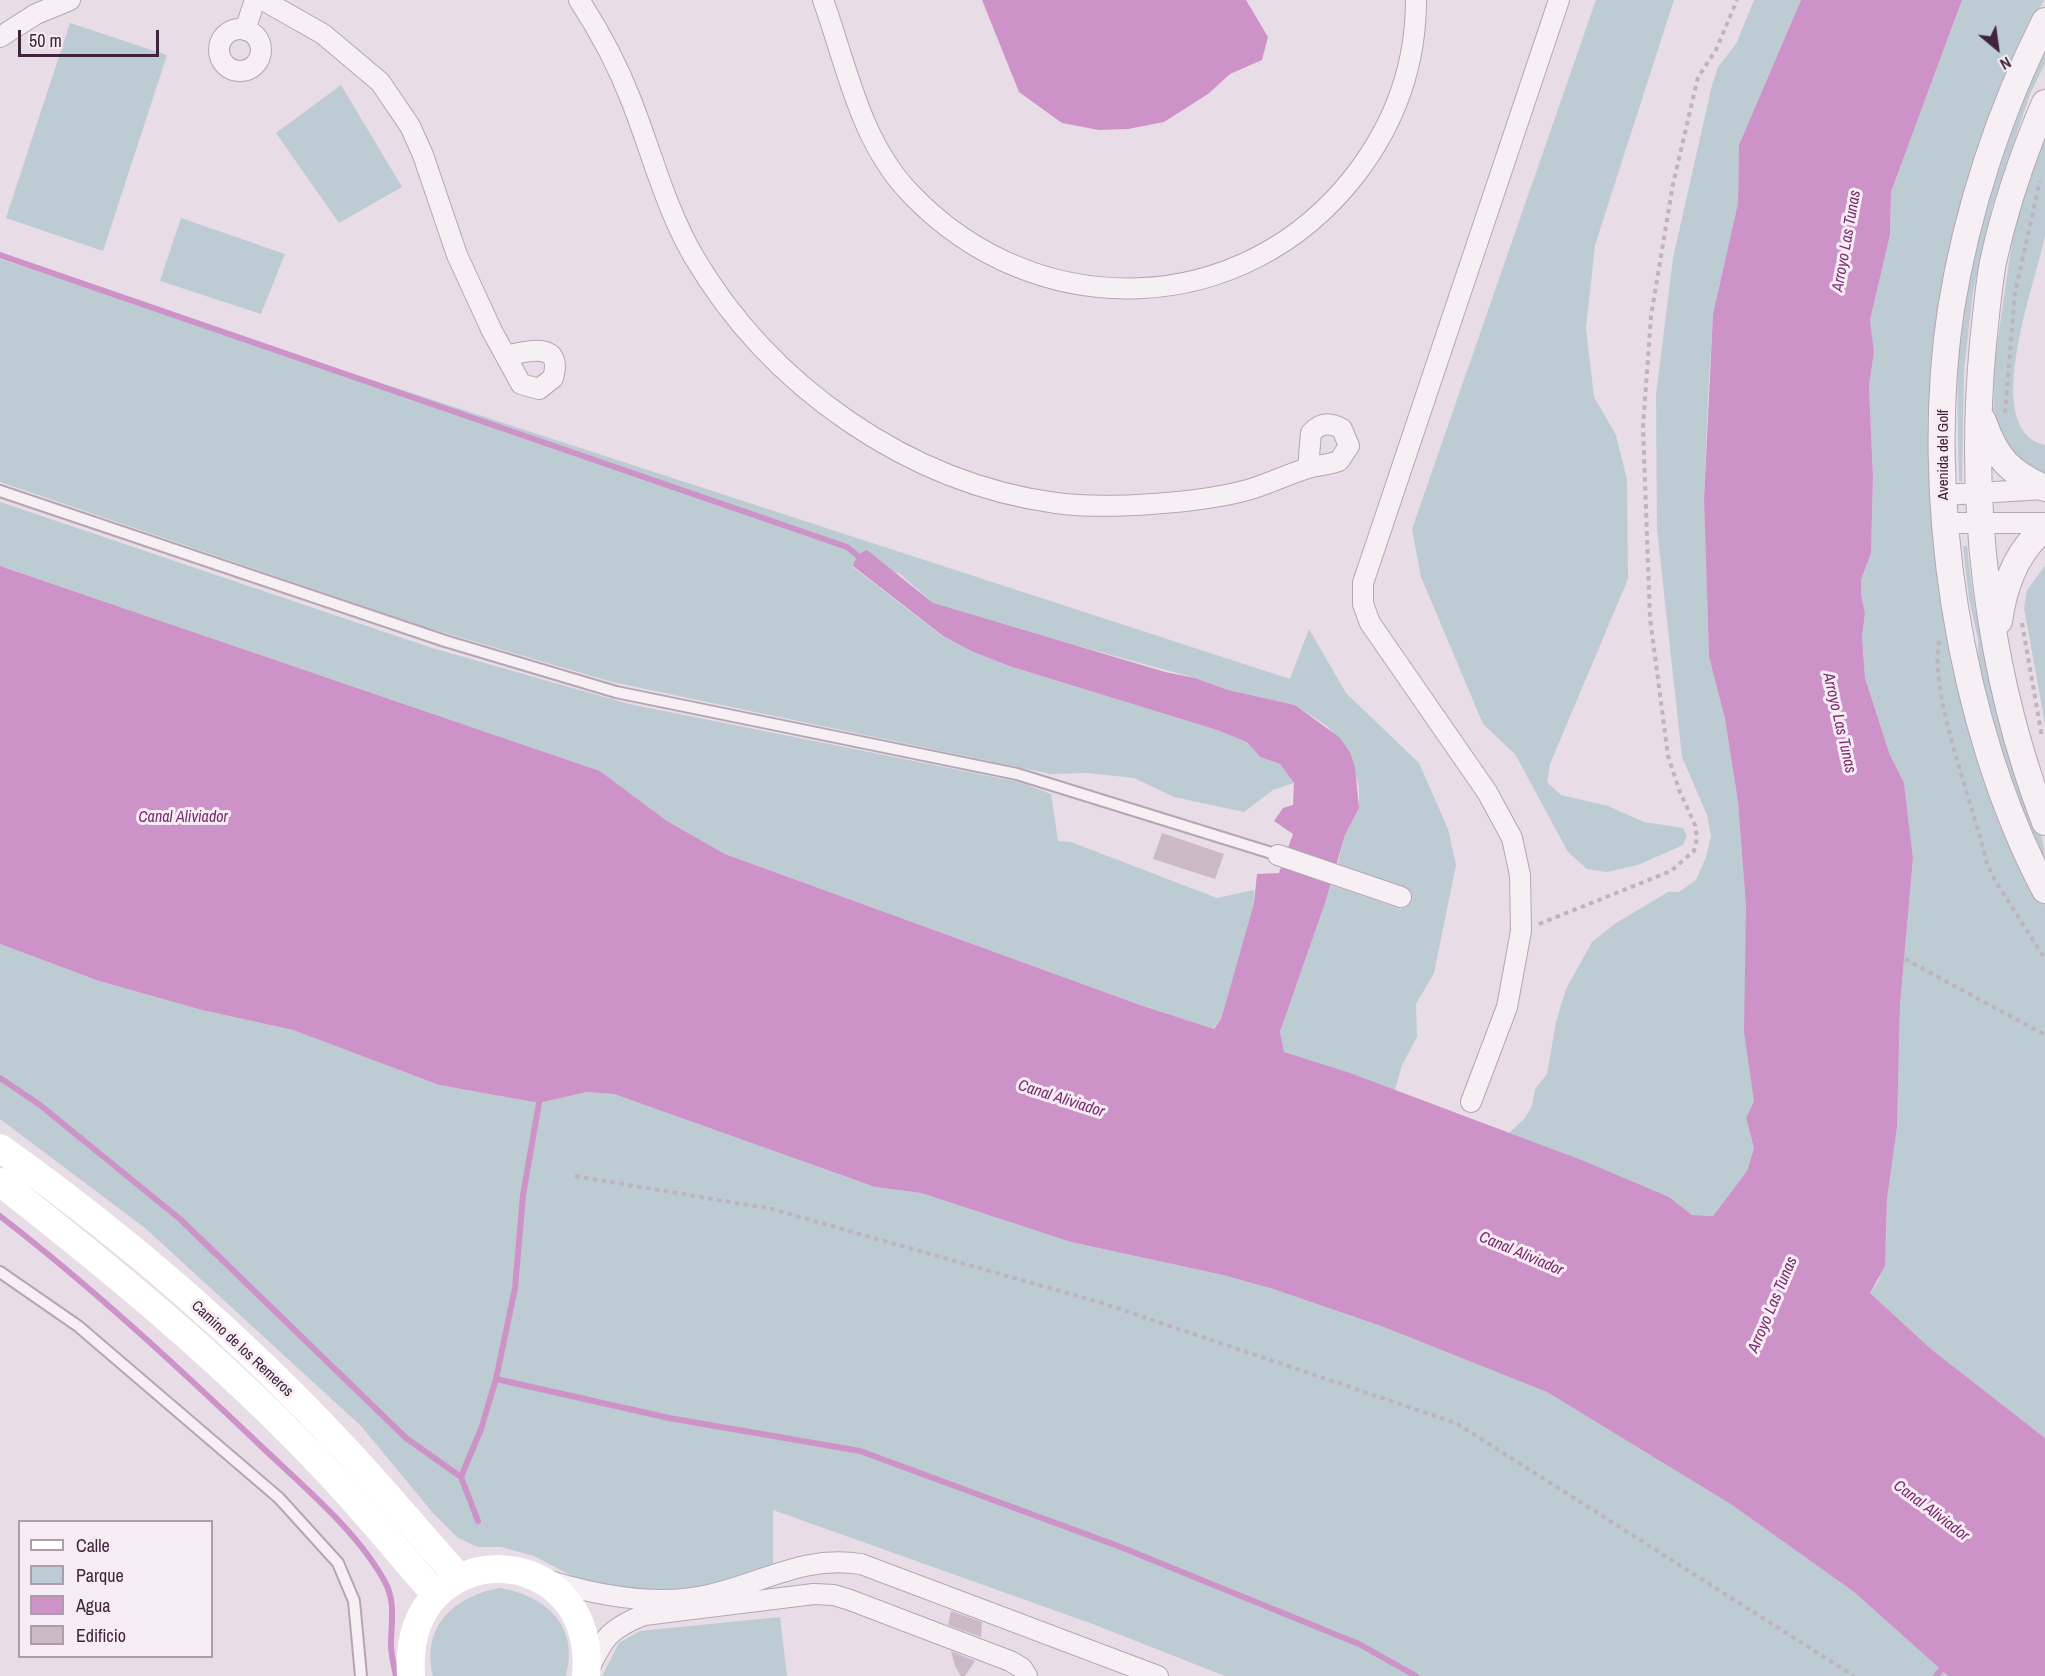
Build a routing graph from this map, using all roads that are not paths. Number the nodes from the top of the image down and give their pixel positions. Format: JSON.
{"nodes":[{"id":1,"x":70,"y":0,"type":"edge"},
{"id":2,"x":255,"y":0,"type":"edge"},
{"id":3,"x":263,"y":0,"type":"edge"},
{"id":4,"x":579,"y":0,"type":"edge"},
{"id":5,"x":823,"y":0,"type":"edge"},
{"id":6,"x":1416,"y":0,"type":"edge"},
{"id":7,"x":1559,"y":0,"type":"edge"},
{"id":8,"x":2045,"y":21,"type":"edge"},
{"id":9,"x":245,"y":30,"type":"dead end"},
{"id":10,"x":0,"y":37,"type":"edge"},
{"id":11,"x":2045,"y":102,"type":"edge"},
{"id":12,"x":506,"y":356,"type":"dead end"},
{"id":13,"x":1979,"y":411,"type":"junction"},
{"id":14,"x":1308,"y":468,"type":"dead end"},
{"id":15,"x":2045,"y":489,"type":"edge"},
{"id":16,"x":0,"y":491,"type":"edge"},
{"id":17,"x":1980,"y":494,"type":"junction"},
{"id":18,"x":1944,"y":495,"type":"junction"},
{"id":19,"x":1946,"y":523,"type":"junction"},
{"id":20,"x":1982,"y":523,"type":"junction"},
{"id":21,"x":2045,"y":523,"type":"edge"},
{"id":22,"x":2045,"y":528,"type":"edge"},
{"id":23,"x":1996,"y":642,"type":"junction"},
{"id":24,"x":2045,"y":822,"type":"edge"},
{"id":25,"x":1278,"y":855,"type":"joint"},
{"id":26,"x":2045,"y":890,"type":"edge"},
{"id":27,"x":1401,"y":897,"type":"dead end"},
{"id":28,"x":1472,"y":1102,"type":"dead end"},
{"id":29,"x":0,"y":1148,"type":"edge"},
{"id":30,"x":0,"y":1182,"type":"edge"},
{"id":31,"x":0,"y":1272,"type":"edge"},
{"id":32,"x":534,"y":1576,"type":"junction"},
{"id":33,"x":459,"y":1578,"type":"junction"},
{"id":34,"x":436,"y":1595,"type":"junction"},
{"id":35,"x":1129,"y":1670,"type":"edge"},
{"id":36,"x":361,"y":1676,"type":"edge"},
{"id":37,"x":411,"y":1676,"type":"edge"},
{"id":38,"x":586,"y":1676,"type":"edge"},
{"id":39,"x":1027,"y":1676,"type":"edge"},
{"id":40,"x":1158,"y":1676,"type":"edge"}],
"edges":[{"from":1,"to":10,"type":"street"},
{"from":2,"to":9,"type":"street"},
{"from":3,"to":12,"type":"street"},
{"from":4,"to":14,"type":"street"},
{"from":5,"to":6,"type":"street"},
{"from":7,"to":28,"type":"street"},
{"from":8,"to":18,"type":"street","name":"Avenida del Golf"},
{"from":11,"to":13,"type":"street"},
{"from":13,"to":15,"type":"street"},
{"from":13,"to":17,"type":"street"},
{"from":15,"to":17,"type":"street"},
{"from":16,"to":25,"type":"lane"},
{"from":17,"to":18,"type":"street"},
{"from":17,"to":20,"type":"street"},
{"from":18,"to":19,"type":"street","name":"Avenida del Golf"},
{"from":19,"to":20,"type":"street"},
{"from":19,"to":26,"type":"street","name":"Avenida del Golf"},
{"from":20,"to":21,"type":"street"},
{"from":20,"to":23,"type":"street"},
{"from":22,"to":23,"type":"street"},
{"from":23,"to":24,"type":"street"},
{"from":25,"to":27,"type":"street"},
{"from":29,"to":33,"type":"main road","name":"Camino de los Remeros"},
{"from":30,"to":34,"type":"main road","name":"Camino de los Remeros"},
{"from":31,"to":36,"type":"lane"},
{"from":32,"to":33,"type":"main road"},
{"from":32,"to":35,"type":"street"},
{"from":32,"to":38,"type":"main road"},
{"from":33,"to":34,"type":"main road"},
{"from":34,"to":37,"type":"main road"},
{"from":35,"to":40,"type":"street"},
{"from":38,"to":39,"type":"street"}]}
